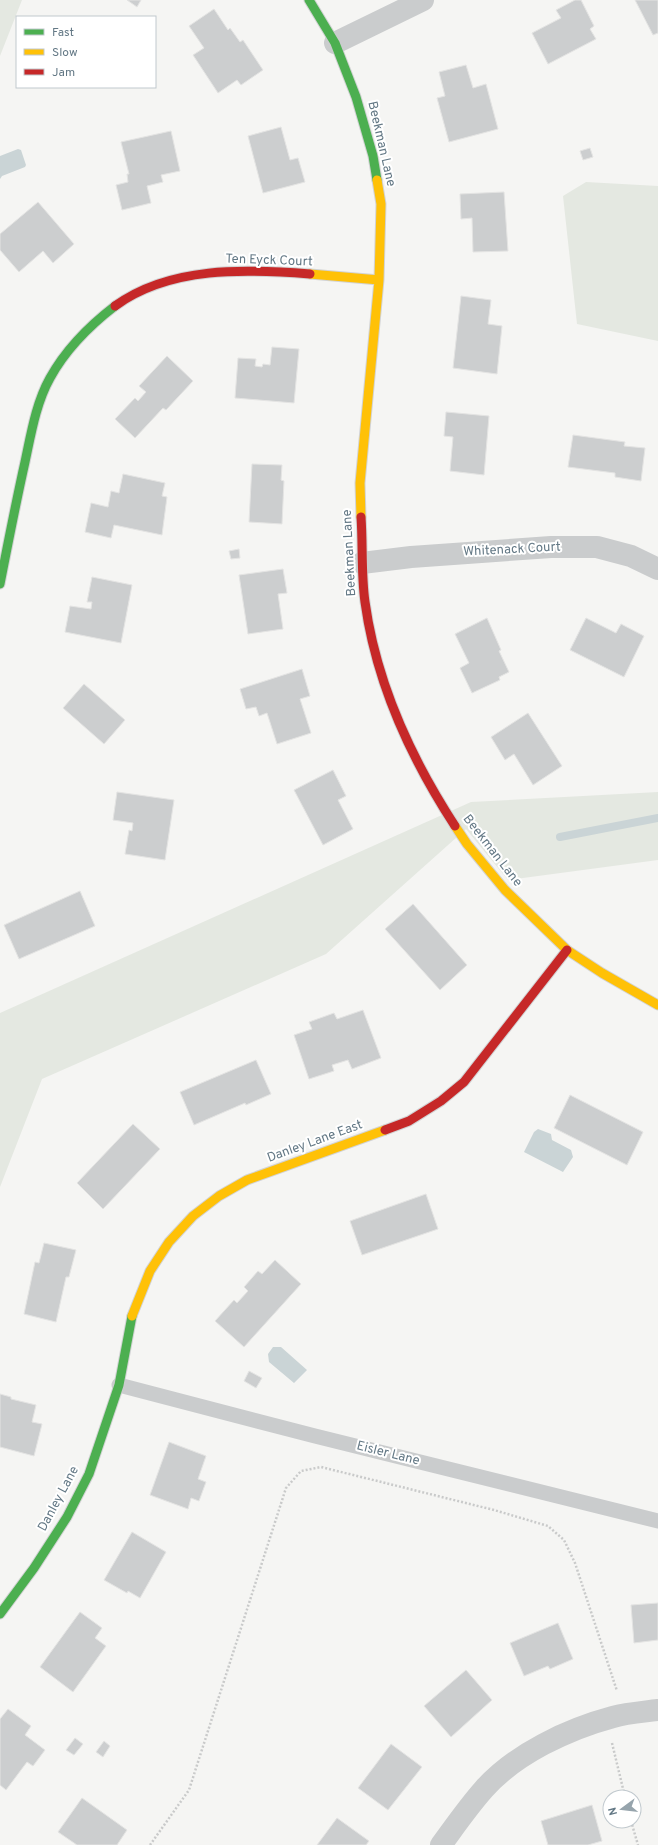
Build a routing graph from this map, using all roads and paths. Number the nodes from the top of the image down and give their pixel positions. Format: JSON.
{"nodes":[{"id":1,"x":309,"y":0,"type":"edge"},
{"id":2,"x":423,"y":0,"type":"edge"},
{"id":3,"x":335,"y":43,"type":"junction"},
{"id":4,"x":379,"y":280,"type":"junction"},
{"id":5,"x":362,"y":563,"type":"junction"},
{"id":6,"x":658,"y":569,"type":"edge"},
{"id":7,"x":0,"y":584,"type":"edge"},
{"id":8,"x":566,"y":950,"type":"junction"},
{"id":9,"x":658,"y":1004,"type":"edge"},
{"id":10,"x":119,"y":1385,"type":"junction"},
{"id":11,"x":658,"y":1521,"type":"edge"},
{"id":12,"x":0,"y":1614,"type":"edge"},
{"id":13,"x":619,"y":1696,"type":"dead end"},
{"id":14,"x":658,"y":1710,"type":"edge"},
{"id":15,"x":611,"y":1737,"type":"dead end"},
{"id":16,"x":623,"y":1789,"type":"edge"},
{"id":17,"x":634,"y":1829,"type":"edge"},
{"id":18,"x":150,"y":1845,"type":"edge"},
{"id":19,"x":441,"y":1845,"type":"edge"},
{"id":20,"x":638,"y":1845,"type":"edge"}],
"edges":[{"from":1,"to":3,"type":"street","name":"Beekman Lane"},
{"from":2,"to":3,"type":"street"},
{"from":3,"to":4,"type":"street","name":"Beekman Lane"},
{"from":4,"to":5,"type":"street","name":"Beekman Lane"},
{"from":4,"to":7,"type":"street","name":"Ten Eyck Court"},
{"from":5,"to":6,"type":"street","name":"Whitenack Court"},
{"from":5,"to":8,"type":"street","name":"Beekman Lane"},
{"from":8,"to":9,"type":"street","name":"Beekman Lane"},
{"from":8,"to":10,"type":"street","name":"Danley Lane East"},
{"from":10,"to":11,"type":"lane","name":"Eisler Lane"},
{"from":10,"to":12,"type":"street","name":"Danley Lane"},
{"from":13,"to":18,"type":"path"},
{"from":14,"to":19,"type":"street"},
{"from":15,"to":16,"type":"path"},
{"from":17,"to":20,"type":"path"}]}
